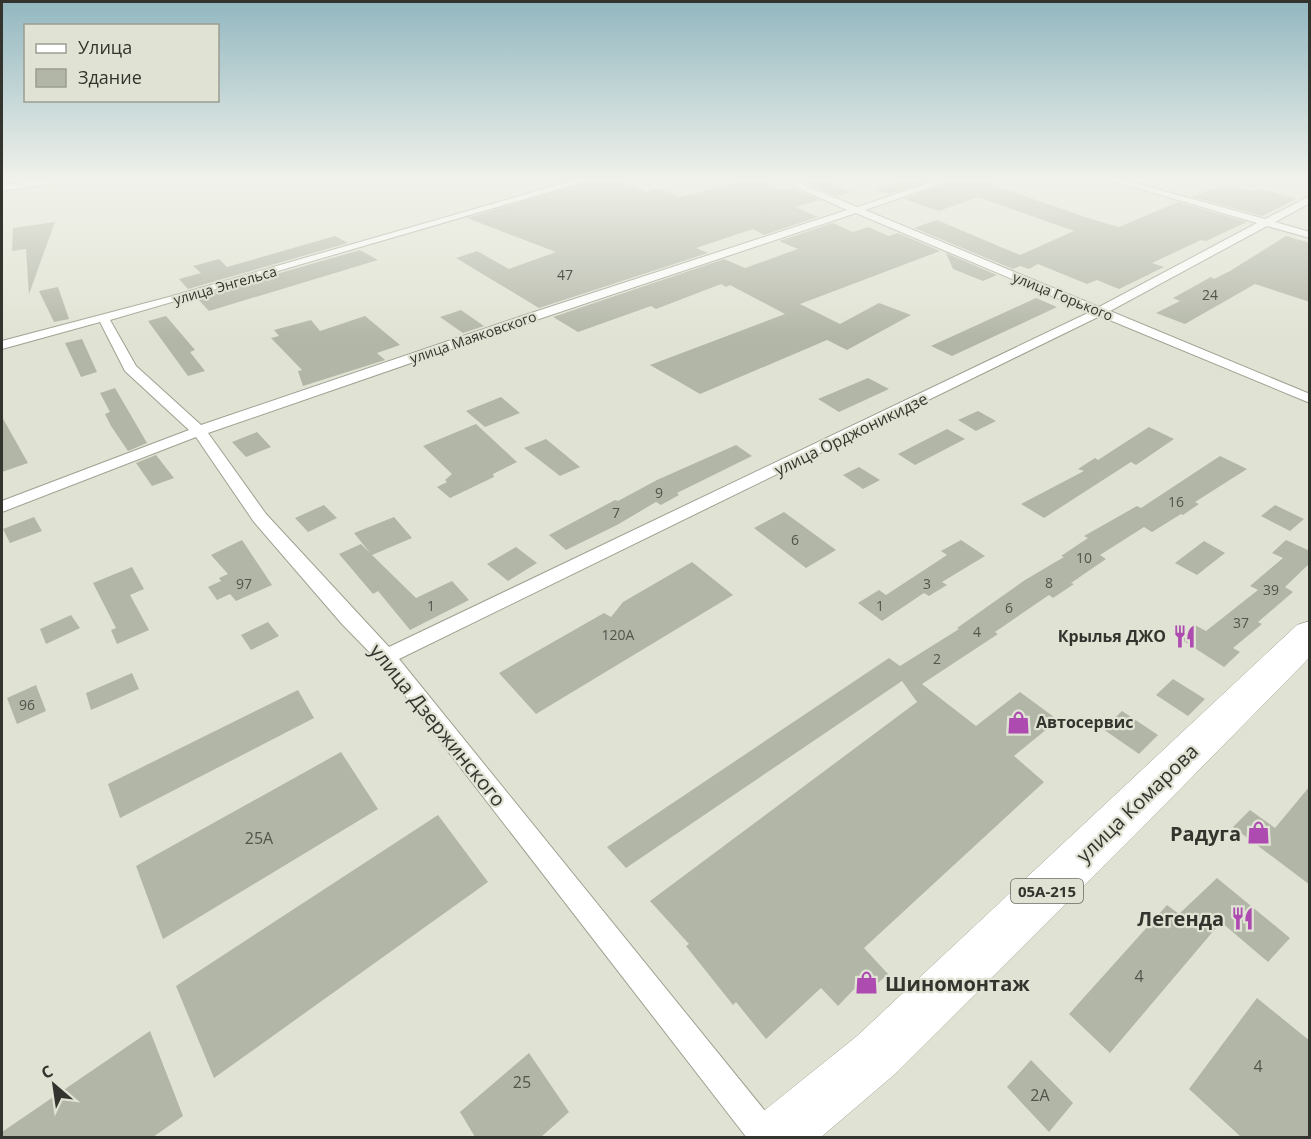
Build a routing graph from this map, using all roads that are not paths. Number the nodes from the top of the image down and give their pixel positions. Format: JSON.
{"nodes":[{"id":1,"x":401,"y":233,"type":"edge"},
{"id":2,"x":785,"y":233,"type":"edge"},
{"id":3,"x":911,"y":233,"type":"edge"},
{"id":4,"x":1244,"y":233,"type":"edge"},
{"id":5,"x":1101,"y":311,"type":"junction"},
{"id":6,"x":105,"y":319,"type":"junction"},
{"id":7,"x":2,"y":345,"type":"edge"},
{"id":8,"x":1310,"y":399,"type":"edge"},
{"id":9,"x":199,"y":431,"type":"junction"},
{"id":10,"x":2,"y":507,"type":"edge"},
{"id":11,"x":1310,"y":634,"type":"edge"},
{"id":12,"x":386,"y":657,"type":"junction"},
{"id":13,"x":767,"y":1137,"type":"edge"},
{"id":14,"x":775,"y":1137,"type":"edge"}],
"edges":[{"from":1,"to":6,"type":"street","name":"улица Энгельса"},
{"from":2,"to":9,"type":"street","name":"улица Маяковского"},
{"from":3,"to":5,"type":"street","name":"улица Горького"},
{"from":4,"to":5,"type":"street","name":"улица Орджоникидзе"},
{"from":5,"to":8,"type":"street","name":"улица Горького"},
{"from":5,"to":12,"type":"street","name":"улица Орджоникидзе"},
{"from":6,"to":7,"type":"street","name":"улица Энгельса"},
{"from":6,"to":9,"type":"street","name":"улица Дзержинского"},
{"from":9,"to":10,"type":"street","name":"улица Маяковского"},
{"from":9,"to":12,"type":"street","name":"улица Дзержинского"},
{"from":11,"to":14,"type":"highway","name":"улица Комарова","number":"05А-215"},
{"from":12,"to":13,"type":"street","name":"улица Дзержинского"}]}
